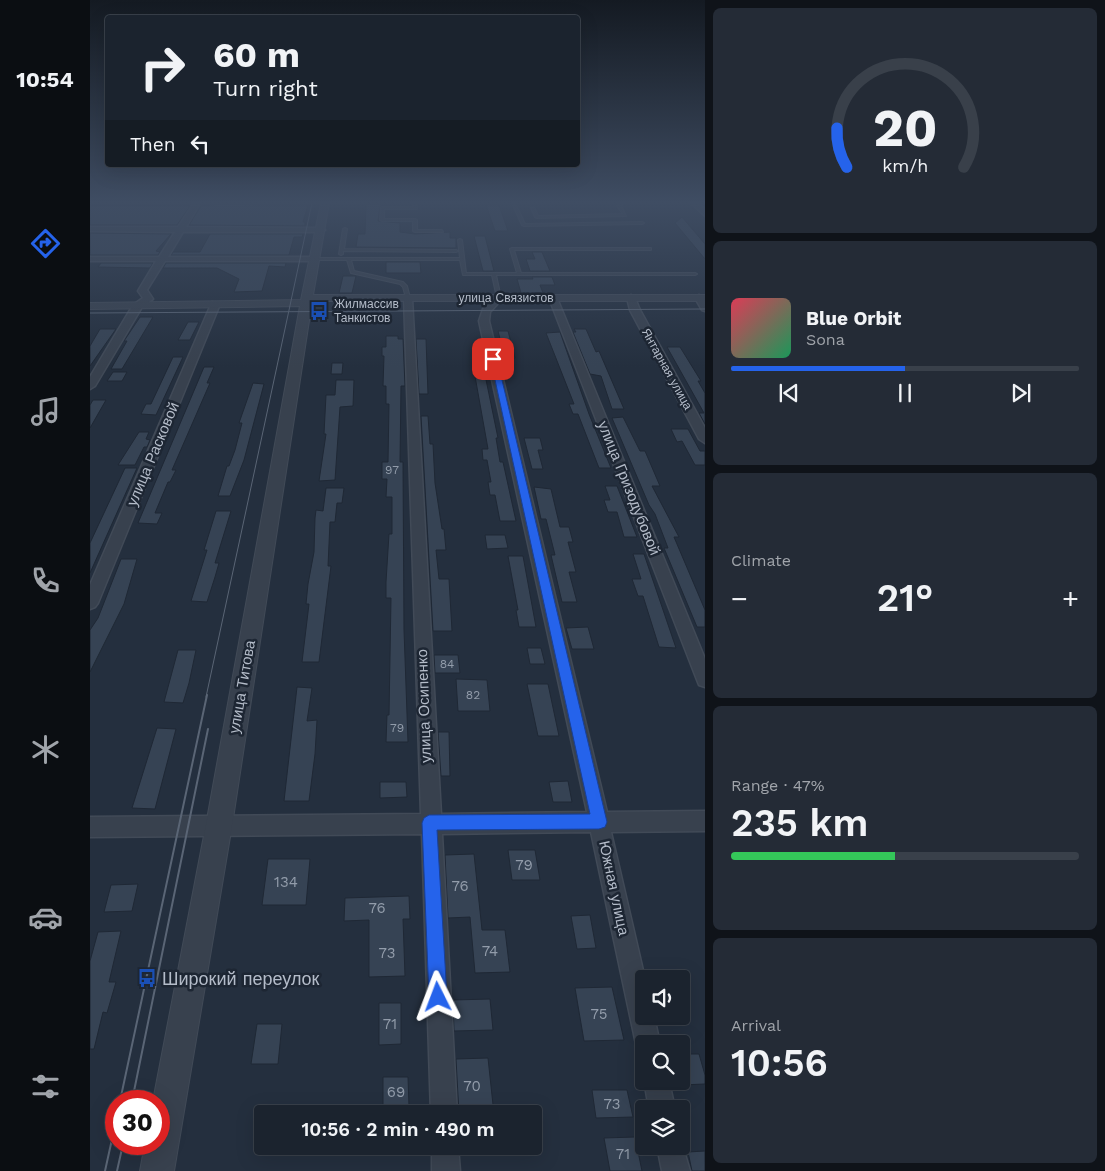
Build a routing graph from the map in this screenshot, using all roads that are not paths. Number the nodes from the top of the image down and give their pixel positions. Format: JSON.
{"nodes":[{"id":1,"x":514,"y":258,"type":"edge"},
{"id":2,"x":90,"y":259,"type":"edge"},
{"id":3,"x":315,"y":259,"type":"junction"},
{"id":4,"x":340,"y":259,"type":"joint"},
{"id":5,"x":462,"y":259,"type":"joint"},
{"id":6,"x":162,"y":260,"type":"junction"},
{"id":7,"x":349,"y":260,"type":"junction"},
{"id":8,"x":494,"y":274,"type":"junction"},
{"id":9,"x":519,"y":274,"type":"junction"},
{"id":10,"x":695,"y":274,"type":"dead end"},
{"id":11,"x":499,"y":298,"type":"junction"},
{"id":12,"x":554,"y":298,"type":"junction"},
{"id":13,"x":405,"y":299,"type":"junction"},
{"id":14,"x":307,"y":300,"type":"junction"},
{"id":15,"x":703,"y":301,"type":"edge"},
{"id":16,"x":634,"y":303,"type":"junction"},
{"id":17,"x":215,"y":304,"type":"junction"},
{"id":18,"x":138,"y":305,"type":"junction"},
{"id":19,"x":90,"y":306,"type":"edge"},
{"id":20,"x":90,"y":386,"type":"edge"},
{"id":21,"x":705,"y":439,"type":"edge"},
{"id":22,"x":90,"y":603,"type":"edge"},
{"id":23,"x":705,"y":680,"type":"edge"},
{"id":24,"x":705,"y":821,"type":"edge"},
{"id":25,"x":599,"y":822,"type":"junction"},
{"id":26,"x":429,"y":823,"type":"junction"},
{"id":27,"x":219,"y":825,"type":"junction"},
{"id":28,"x":90,"y":827,"type":"edge"},
{"id":29,"x":646,"y":1035,"type":"edge"},
{"id":30,"x":444,"y":1105,"type":"edge"},
{"id":31,"x":445,"y":1155,"type":"edge"},
{"id":32,"x":672,"y":1155,"type":"edge"},
{"id":33,"x":156,"y":1171,"type":"edge"},
{"id":34,"x":446,"y":1171,"type":"edge"},
{"id":35,"x":676,"y":1171,"type":"edge"}],
"edges":[{"from":1,"to":9,"type":"lane"},
{"from":2,"to":6,"type":"street"},
{"from":3,"to":4,"type":"lane"},
{"from":3,"to":6,"type":"street"},
{"from":3,"to":14,"type":"street","name":"улица Титова"},
{"from":4,"to":7,"type":"lane"},
{"from":5,"to":7,"type":"lane"},
{"from":5,"to":8,"type":"lane"},
{"from":6,"to":18,"type":"street"},
{"from":7,"to":13,"type":"lane"},
{"from":8,"to":9,"type":"lane"},
{"from":8,"to":11,"type":"lane"},
{"from":9,"to":10,"type":"lane"},
{"from":11,"to":12,"type":"street","name":"улица Связистов"},
{"from":11,"to":13,"type":"street","name":"улица Связистов"},
{"from":11,"to":25,"type":"street","name":"Южная улица"},
{"from":12,"to":16,"type":"street","name":"улица Связистов"},
{"from":12,"to":23,"type":"street","name":"улица Гризодубовой"},
{"from":13,"to":14,"type":"street","name":"улица Связистов"},
{"from":13,"to":26,"type":"street","name":"улица Осипенко"},
{"from":14,"to":17,"type":"street","name":"улица Связистов"},
{"from":14,"to":27,"type":"street","name":"улица Титова"},
{"from":15,"to":16,"type":"street","name":"улица Связистов"},
{"from":16,"to":21,"type":"street","name":"Янтарная улица"},
{"from":17,"to":18,"type":"street","name":"улица Связистов"},
{"from":17,"to":22,"type":"street","name":"улица Расковой"},
{"from":18,"to":19,"type":"street","name":"улица Связистов"},
{"from":18,"to":20,"type":"street"},
{"from":24,"to":25,"type":"street"},
{"from":25,"to":26,"type":"street"},
{"from":25,"to":29,"type":"street","name":"Южная улица"},
{"from":26,"to":27,"type":"street"},
{"from":26,"to":30,"type":"street","name":"улица Осипенко"},
{"from":27,"to":28,"type":"street"},
{"from":27,"to":33,"type":"street","name":"улица Титова"},
{"from":31,"to":34,"type":"street"},
{"from":32,"to":35,"type":"street"}]}
